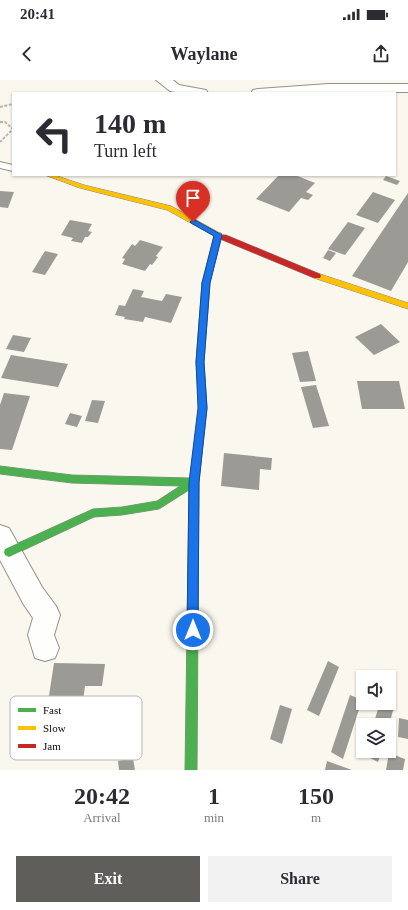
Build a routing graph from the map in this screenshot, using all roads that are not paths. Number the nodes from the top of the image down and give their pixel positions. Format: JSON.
{"nodes":[{"id":1,"x":163,"y":80,"type":"edge"},
{"id":2,"x":408,"y":88,"type":"edge"},
{"id":3,"x":195,"y":92,"type":"edge"},
{"id":4,"x":272,"y":92,"type":"edge"},
{"id":5,"x":0,"y":165,"type":"edge"},
{"id":6,"x":12,"y":168,"type":"edge"},
{"id":7,"x":51,"y":176,"type":"edge"},
{"id":8,"x":218,"y":235,"type":"junction"},
{"id":9,"x":408,"y":306,"type":"edge"},
{"id":10,"x":0,"y":470,"type":"edge"},
{"id":11,"x":194,"y":482,"type":"junction"},
{"id":12,"x":5,"y":544,"type":"edge"},
{"id":13,"x":45,"y":648,"type":"dead end"},
{"id":14,"x":191,"y":770,"type":"edge"}],
"edges":[{"from":1,"to":3,"type":"street"},
{"from":2,"to":4,"type":"street"},
{"from":5,"to":6,"type":"lane"},
{"from":7,"to":8,"type":"street"},
{"from":8,"to":9,"type":"street"},
{"from":8,"to":11,"type":"street"},
{"from":10,"to":11,"type":"street"},
{"from":11,"to":12,"type":"street"},
{"from":11,"to":14,"type":"street"},
{"from":12,"to":13,"type":"street"}]}
